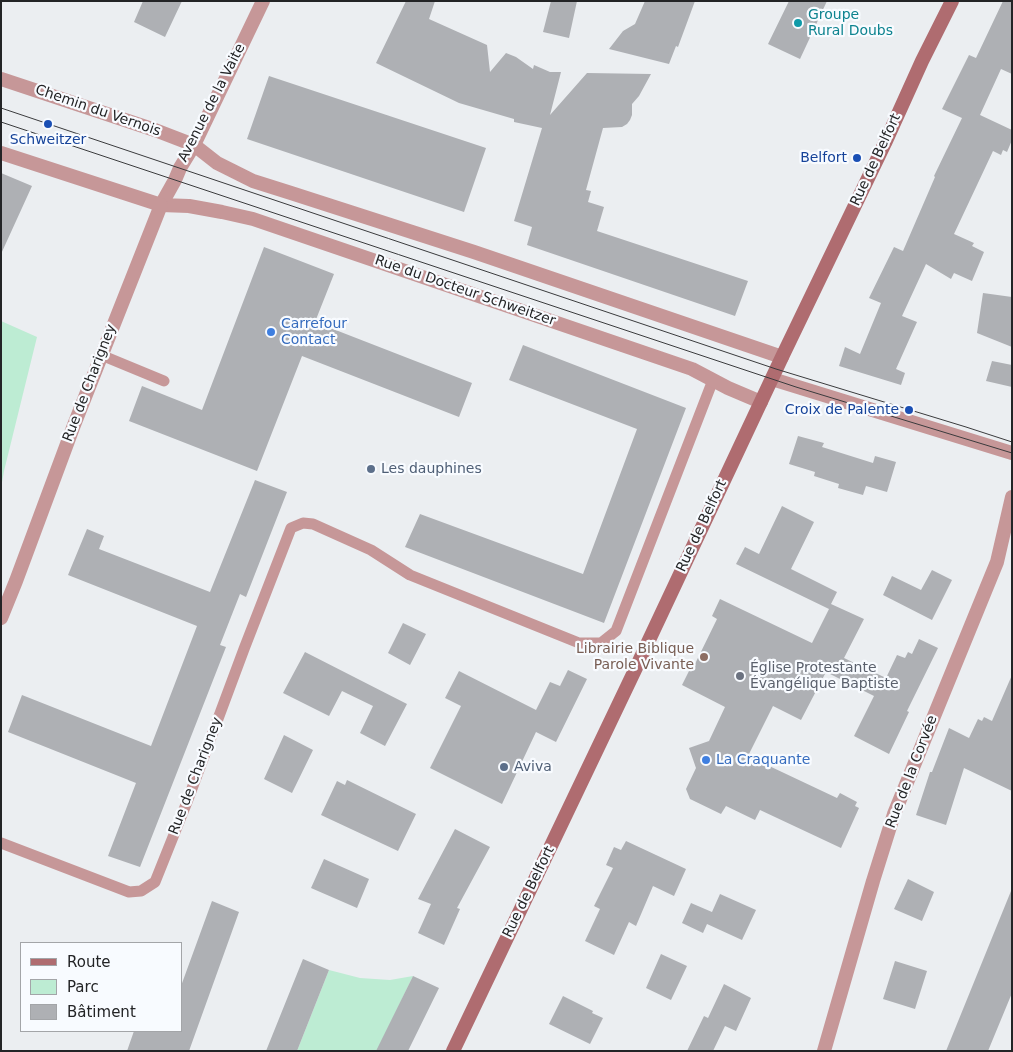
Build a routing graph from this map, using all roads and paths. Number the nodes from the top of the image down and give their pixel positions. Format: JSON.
{"nodes":[{"id":1,"x":263,"y":1,"type":"edge"},
{"id":2,"x":952,"y":1,"type":"edge"},
{"id":3,"x":1,"y":79,"type":"edge"},
{"id":4,"x":194,"y":145,"type":"junction"},
{"id":5,"x":1,"y":153,"type":"edge"},
{"id":6,"x":161,"y":205,"type":"junction"},
{"id":7,"x":101,"y":355,"type":"junction"},
{"id":8,"x":782,"y":357,"type":"junction"},
{"id":9,"x":772,"y":379,"type":"junction"},
{"id":10,"x":713,"y":380,"type":"junction"},
{"id":11,"x":164,"y":381,"type":"dead end"},
{"id":12,"x":761,"y":402,"type":"junction"},
{"id":13,"x":1012,"y":453,"type":"edge"},
{"id":14,"x":1012,"y":497,"type":"edge"},
{"id":15,"x":1,"y":618,"type":"edge"},
{"id":16,"x":1,"y":843,"type":"edge"},
{"id":17,"x":453,"y":1051,"type":"edge"},
{"id":18,"x":824,"y":1051,"type":"edge"}],
"edges":[{"from":1,"to":4,"type":"street","name":"Avenue de la Vaite"},
{"from":2,"to":8,"type":"main road","name":"Rue de Belfort"},
{"from":3,"to":4,"type":"street","name":"Chemin du Vernois"},
{"from":4,"to":6,"type":"street","name":"Avenue de la Vaite"},
{"from":4,"to":8,"type":"street"},
{"from":5,"to":6,"type":"street"},
{"from":6,"to":7,"type":"street","name":"Rue de Charigney"},
{"from":6,"to":10,"type":"street","name":"Rue du Docteur Schweitzer"},
{"from":7,"to":11,"type":"lane"},
{"from":7,"to":15,"type":"street","name":"Rue de Charigney"},
{"from":8,"to":9,"type":"main road","name":"Rue de Belfort"},
{"from":9,"to":12,"type":"main road","name":"Rue de Belfort"},
{"from":9,"to":13,"type":"street"},
{"from":10,"to":12,"type":"street","name":"Rue du Docteur Schweitzer"},
{"from":10,"to":16,"type":"lane","name":"Rue de Charigney"},
{"from":12,"to":17,"type":"main road","name":"Rue de Belfort"},
{"from":14,"to":18,"type":"street","name":"Rue de la Corvée"}]}
